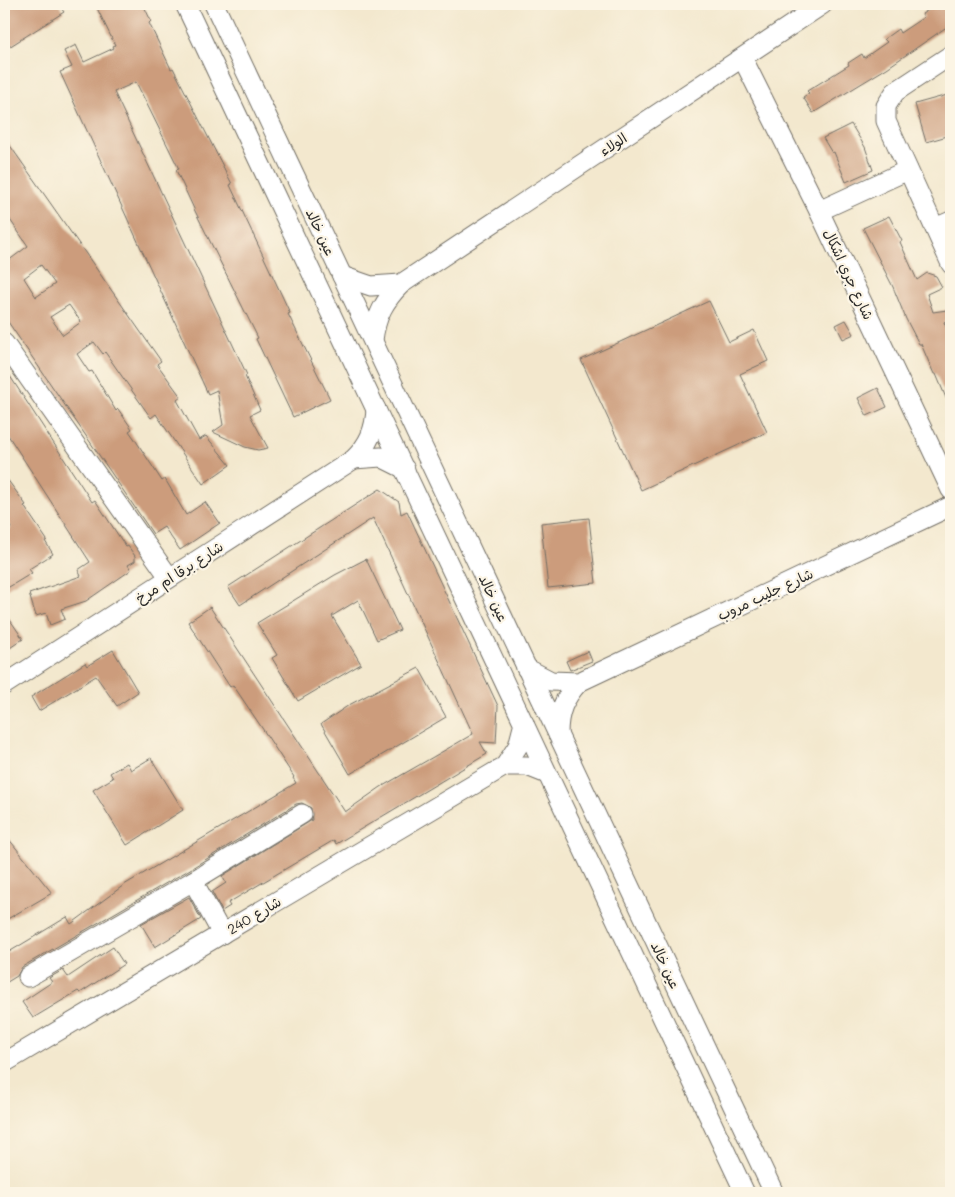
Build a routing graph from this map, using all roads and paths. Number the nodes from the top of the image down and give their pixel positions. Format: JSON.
{"nodes":[{"id":1,"x":184,"y":4,"type":"edge"},
{"id":2,"x":214,"y":4,"type":"edge"},
{"id":3,"x":823,"y":4,"type":"edge"},
{"id":4,"x":951,"y":55,"type":"edge"},
{"id":5,"x":743,"y":59,"type":"junction"},
{"id":6,"x":908,"y":170,"type":"junction"},
{"id":7,"x":820,"y":211,"type":"junction"},
{"id":8,"x":943,"y":224,"type":"edge"},
{"id":9,"x":951,"y":264,"type":"edge"},
{"id":10,"x":342,"y":276,"type":"junction"},
{"id":11,"x":401,"y":284,"type":"junction"},
{"id":12,"x":373,"y":340,"type":"junction"},
{"id":13,"x":4,"y":343,"type":"edge"},
{"id":14,"x":376,"y":409,"type":"junction"},
{"id":15,"x":354,"y":459,"type":"junction"},
{"id":16,"x":405,"y":469,"type":"junction"},
{"id":17,"x":951,"y":490,"type":"edge"},
{"id":18,"x":951,"y":506,"type":"edge"},
{"id":19,"x":169,"y":578,"type":"junction"},
{"id":20,"x":526,"y":668,"type":"junction"},
{"id":21,"x":579,"y":682,"type":"junction"},
{"id":22,"x":4,"y":686,"type":"edge"},
{"id":23,"x":524,"y":723,"type":"junction"},
{"id":24,"x":558,"y":734,"type":"junction"},
{"id":25,"x":505,"y":766,"type":"junction"},
{"id":26,"x":547,"y":774,"type":"junction"},
{"id":27,"x":302,"y":814,"type":"dead end"},
{"id":28,"x":193,"y":881,"type":"junction"},
{"id":29,"x":222,"y":934,"type":"junction"},
{"id":30,"x":28,"y":978,"type":"dead end"},
{"id":31,"x":4,"y":1063,"type":"edge"},
{"id":32,"x":745,"y":1193,"type":"edge"},
{"id":33,"x":774,"y":1193,"type":"edge"}],
"edges":[{"from":1,"to":14,"type":"street","name":"عين خالد"},
{"from":2,"to":10,"type":"street","name":"عين خالد"},
{"from":3,"to":5,"type":"street","name":"الولاء"},
{"from":4,"to":6,"type":"street"},
{"from":5,"to":7,"type":"street","name":"شارع جري اشكال"},
{"from":5,"to":11,"type":"street","name":"الولاء"},
{"from":6,"to":7,"type":"street"},
{"from":6,"to":8,"type":"street"},
{"from":7,"to":17,"type":"street","name":"شارع جري اشكال"},
{"from":8,"to":9,"type":"street"},
{"from":10,"to":11,"type":"street","name":"الولاء"},
{"from":10,"to":12,"type":"street","name":"عين خالد"},
{"from":11,"to":12,"type":"street","name":"الولاء"},
{"from":12,"to":20,"type":"street","name":"عين خالد"},
{"from":13,"to":19,"type":"street"},
{"from":14,"to":15,"type":"street","name":"شارع برقا ام مرخ"},
{"from":14,"to":16,"type":"street","name":"عين خالد"},
{"from":15,"to":16,"type":"street","name":"شارع برقا ام مرخ"},
{"from":15,"to":19,"type":"street","name":"شارع برقا ام مرخ"},
{"from":16,"to":23,"type":"street","name":"عين خالد"},
{"from":18,"to":21,"type":"street","name":"شارع جليب مروب"},
{"from":19,"to":22,"type":"street","name":"شارع برقا ام مرخ"},
{"from":20,"to":21,"type":"street","name":"شارع جليب مروب"},
{"from":20,"to":24,"type":"street","name":"عين خالد"},
{"from":21,"to":24,"type":"street","name":"شارع جليب مروب"},
{"from":23,"to":25,"type":"street","name":"شارع 240"},
{"from":23,"to":26,"type":"street","name":"عين خالد"},
{"from":24,"to":33,"type":"street","name":"عين خالد"},
{"from":25,"to":26,"type":"street"},
{"from":25,"to":29,"type":"street","name":"شارع 240"},
{"from":26,"to":32,"type":"street","name":"عين خالد"},
{"from":27,"to":28,"type":"street"},
{"from":28,"to":29,"type":"street"},
{"from":28,"to":30,"type":"street"},
{"from":29,"to":31,"type":"street","name":"شارع 240"}]}
